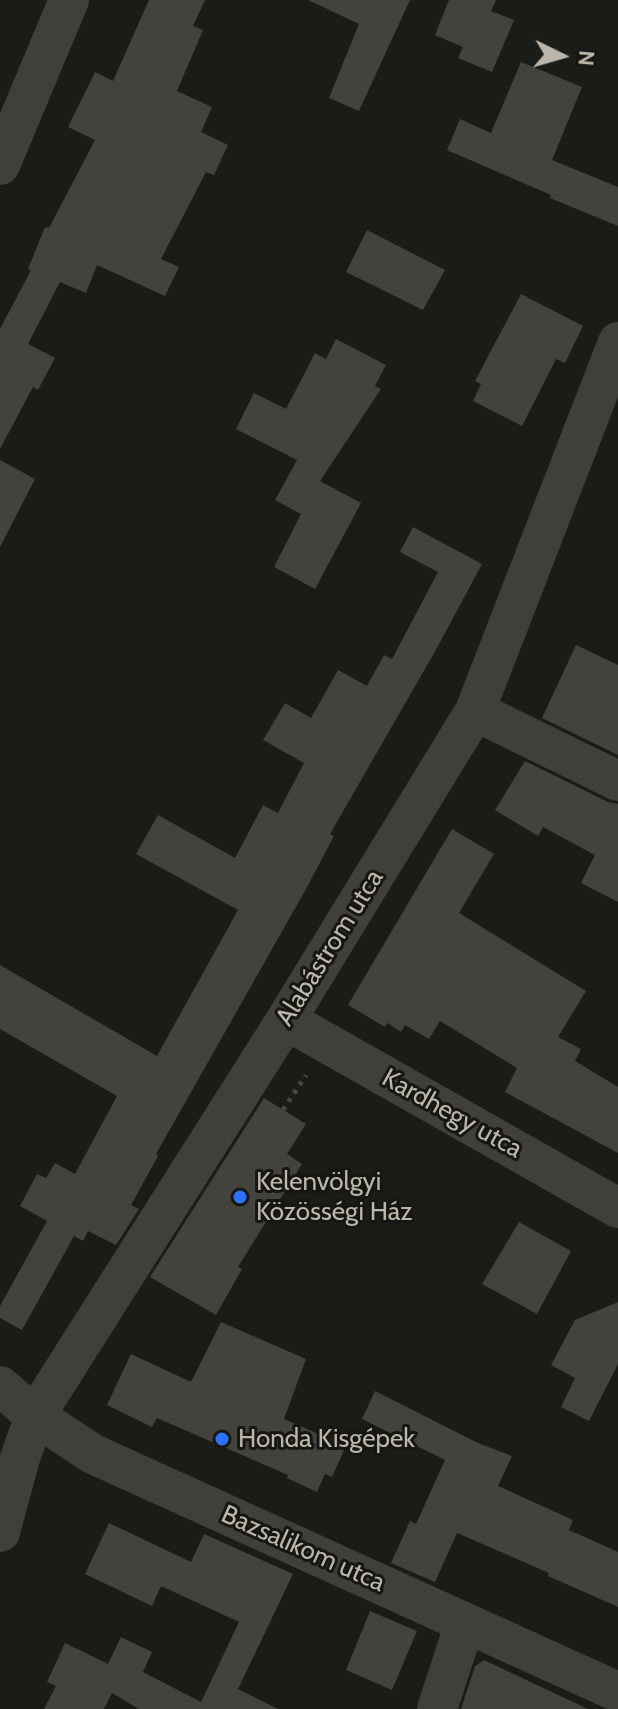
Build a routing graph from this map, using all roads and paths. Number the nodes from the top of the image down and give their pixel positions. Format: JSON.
{"nodes":[{"id":1,"x":69,"y":0,"type":"edge"},
{"id":2,"x":4,"y":142,"type":"edge"},
{"id":3,"x":618,"y":342,"type":"edge"},
{"id":4,"x":475,"y":711,"type":"junction"},
{"id":5,"x":618,"y":781,"type":"edge"},
{"id":6,"x":286,"y":1020,"type":"junction"},
{"id":7,"x":618,"y":1208,"type":"edge"},
{"id":8,"x":0,"y":1386,"type":"edge"},
{"id":9,"x":35,"y":1416,"type":"junction"},
{"id":10,"x":0,"y":1532,"type":"edge"},
{"id":11,"x":465,"y":1623,"type":"junction"},
{"id":12,"x":618,"y":1692,"type":"edge"},
{"id":13,"x":437,"y":1709,"type":"edge"}],
"edges":[{"from":1,"to":2,"type":"street"},
{"from":3,"to":4,"type":"street","name":"Alabástrom utca"},
{"from":4,"to":5,"type":"street"},
{"from":4,"to":6,"type":"street","name":"Alabástrom utca"},
{"from":6,"to":7,"type":"street","name":"Kardhegy utca"},
{"from":6,"to":9,"type":"street","name":"Alabástrom utca"},
{"from":8,"to":9,"type":"street","name":"Bazsalikom utca"},
{"from":9,"to":10,"type":"street","name":"Alabástrom utca"},
{"from":9,"to":11,"type":"street","name":"Bazsalikom utca"},
{"from":11,"to":12,"type":"street","name":"Bazsalikom utca"},
{"from":11,"to":13,"type":"street"}]}
